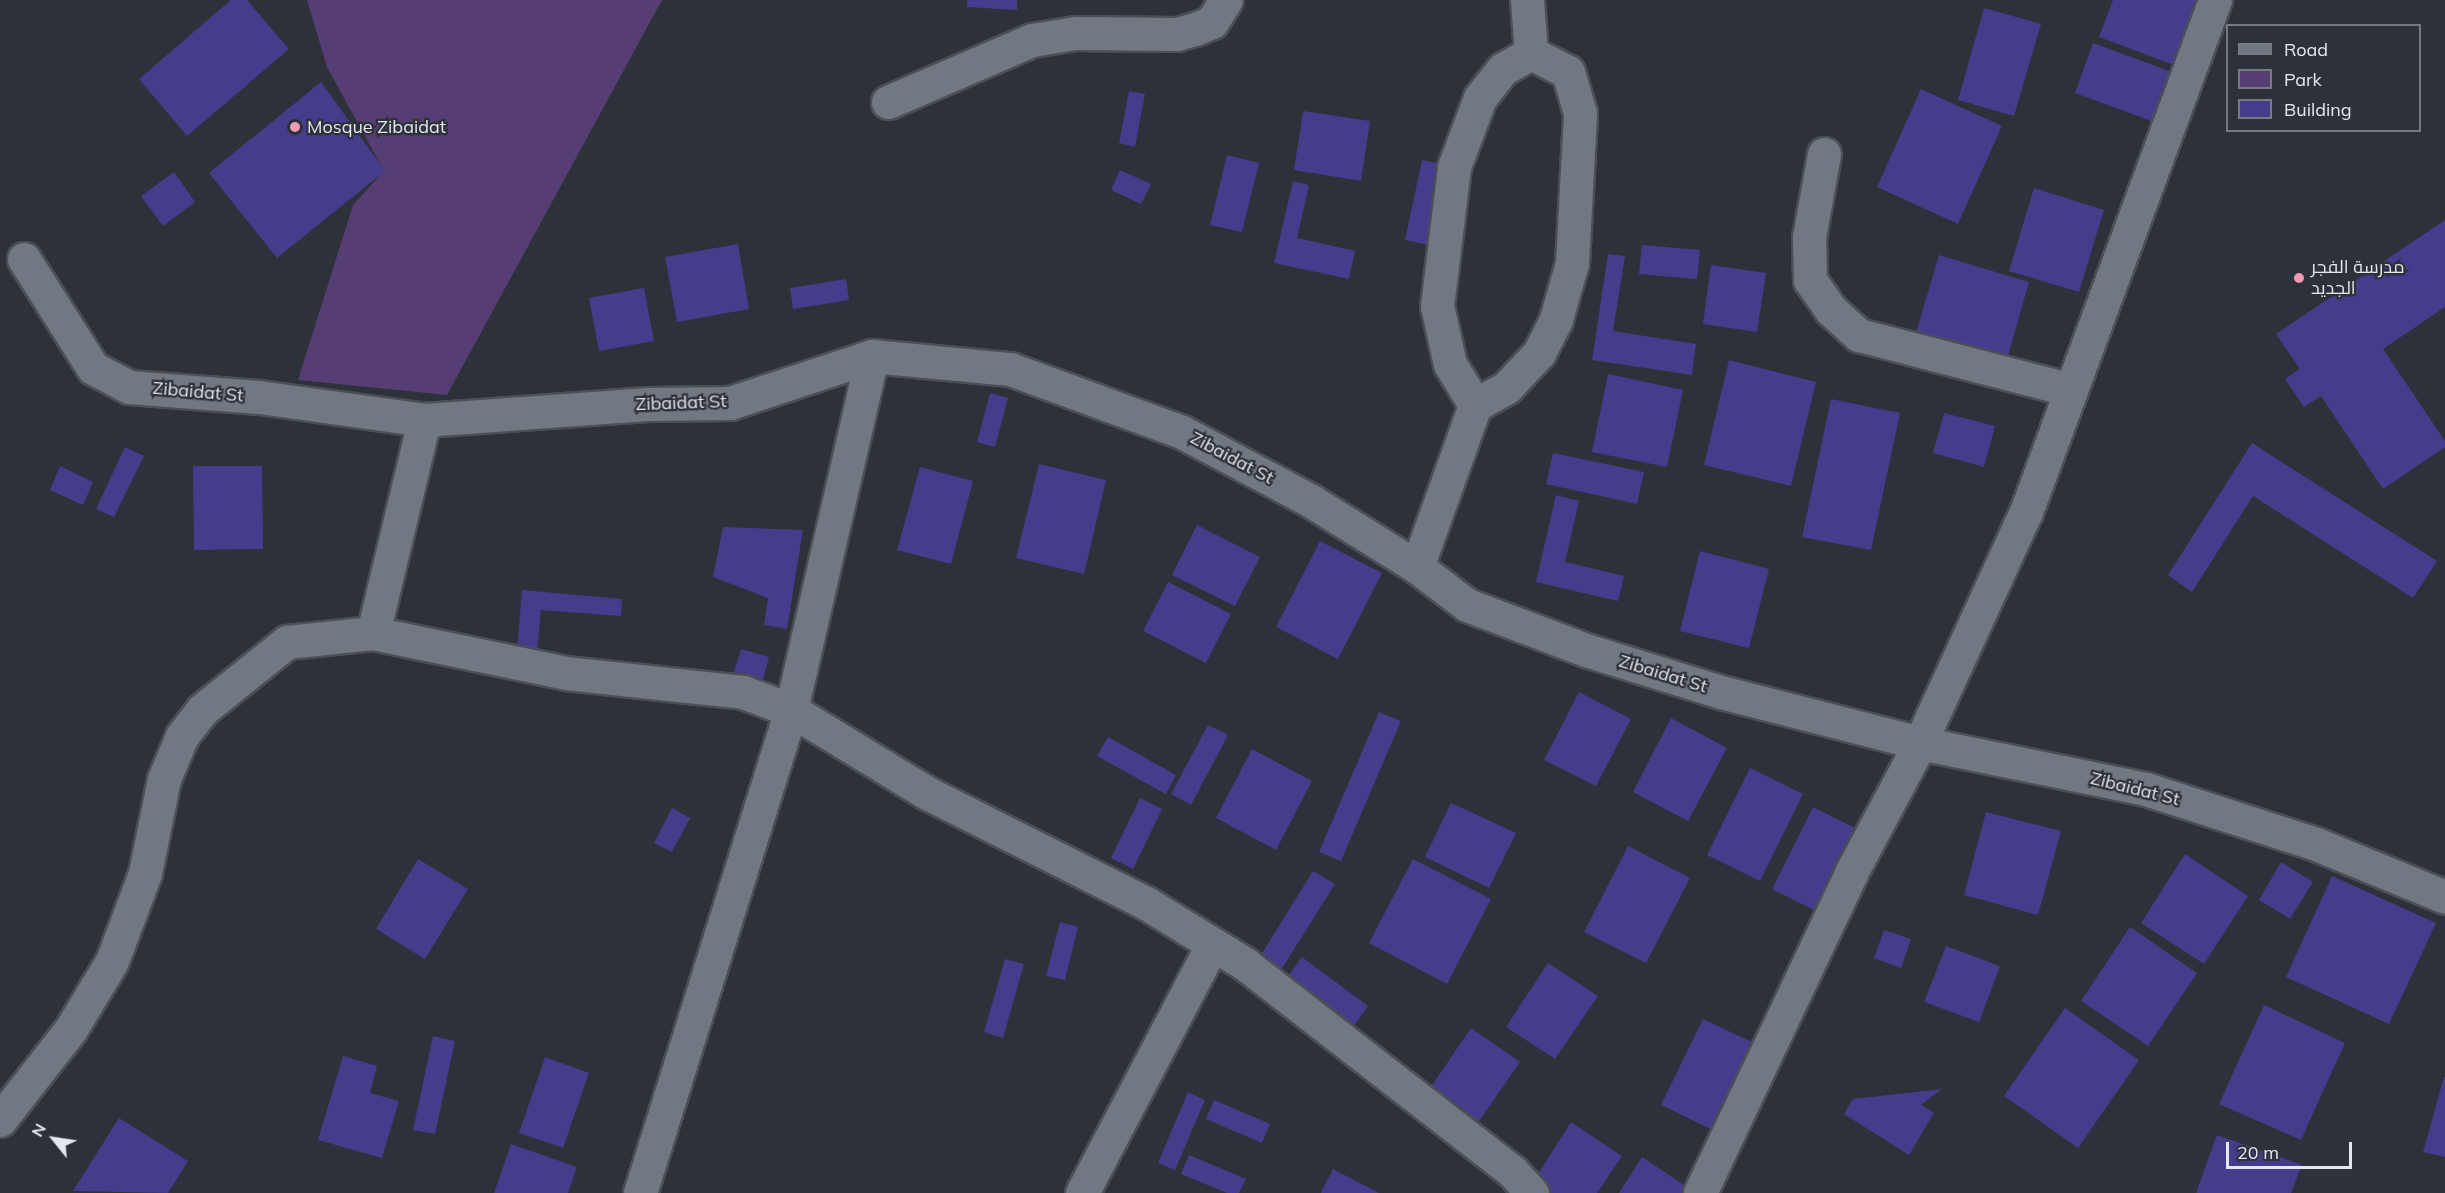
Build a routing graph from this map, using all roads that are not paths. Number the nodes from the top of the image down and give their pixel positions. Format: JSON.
{"nodes":[{"id":1,"x":1226,"y":0,"type":"edge"},
{"id":2,"x":1527,"y":0,"type":"edge"},
{"id":3,"x":2215,"y":0,"type":"edge"},
{"id":4,"x":1531,"y":53,"type":"junction"},
{"id":5,"x":888,"y":102,"type":"dead end"},
{"id":6,"x":1824,"y":154,"type":"dead end"},
{"id":7,"x":24,"y":259,"type":"dead end"},
{"id":8,"x":872,"y":356,"type":"junction"},
{"id":9,"x":2071,"y":390,"type":"junction"},
{"id":10,"x":1475,"y":405,"type":"junction"},
{"id":11,"x":424,"y":420,"type":"junction"},
{"id":12,"x":1417,"y":567,"type":"junction"},
{"id":13,"x":372,"y":633,"type":"junction"},
{"id":14,"x":791,"y":710,"type":"junction"},
{"id":15,"x":1920,"y":743,"type":"junction"},
{"id":16,"x":2445,"y":897,"type":"edge"},
{"id":17,"x":1213,"y":945,"type":"junction"},
{"id":18,"x":0,"y":1120,"type":"edge"},
{"id":19,"x":640,"y":1193,"type":"edge"},
{"id":20,"x":1082,"y":1193,"type":"edge"},
{"id":21,"x":1532,"y":1193,"type":"edge"},
{"id":22,"x":1700,"y":1193,"type":"edge"}],
"edges":[{"from":1,"to":5,"type":"street"},
{"from":2,"to":4,"type":"street"},
{"from":3,"to":9,"type":"street"},
{"from":4,"to":10,"type":"street"},
{"from":4,"to":10,"type":"street"},
{"from":6,"to":9,"type":"street"},
{"from":7,"to":11,"type":"street","name":"Zibaidat St"},
{"from":8,"to":11,"type":"street","name":"Zibaidat St"},
{"from":8,"to":12,"type":"street","name":"Zibaidat St"},
{"from":8,"to":14,"type":"street"},
{"from":9,"to":15,"type":"street"},
{"from":10,"to":12,"type":"street"},
{"from":11,"to":13,"type":"street"},
{"from":12,"to":15,"type":"street","name":"Zibaidat St"},
{"from":13,"to":14,"type":"street"},
{"from":13,"to":18,"type":"street"},
{"from":14,"to":17,"type":"street"},
{"from":14,"to":19,"type":"street"},
{"from":15,"to":16,"type":"street","name":"Zibaidat St"},
{"from":15,"to":22,"type":"street"},
{"from":17,"to":20,"type":"street"},
{"from":17,"to":21,"type":"street"}]}
